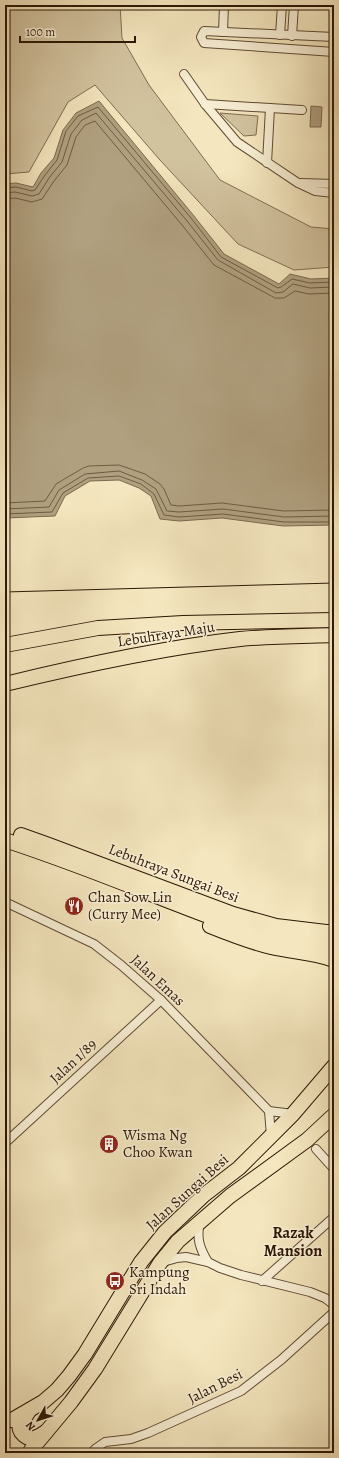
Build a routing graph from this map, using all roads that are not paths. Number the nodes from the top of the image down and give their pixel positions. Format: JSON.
{"nodes":[{"id":1,"x":224,"y":5,"type":"edge"},
{"id":2,"x":282,"y":5,"type":"edge"},
{"id":3,"x":294,"y":5,"type":"edge"},
{"id":4,"x":223,"y":32,"type":"junction"},
{"id":5,"x":280,"y":35,"type":"junction"},
{"id":6,"x":292,"y":36,"type":"junction"},
{"id":7,"x":334,"y":37,"type":"edge"},
{"id":8,"x":334,"y":52,"type":"edge"},
{"id":9,"x":184,"y":74,"type":"dead end"},
{"id":10,"x":205,"y":104,"type":"junction"},
{"id":11,"x":270,"y":108,"type":"junction"},
{"id":12,"x":302,"y":110,"type":"dead end"},
{"id":13,"x":267,"y":162,"type":"junction"},
{"id":14,"x":298,"y":183,"type":"junction"},
{"id":15,"x":334,"y":184,"type":"edge"},
{"id":16,"x":334,"y":193,"type":"edge"},
{"id":17,"x":334,"y":620,"type":"edge"},
{"id":18,"x":334,"y":635,"type":"edge"},
{"id":19,"x":5,"y":645,"type":"edge"},
{"id":20,"x":5,"y":684,"type":"edge"},
{"id":21,"x":5,"y":830,"type":"edge"},
{"id":22,"x":5,"y":840,"type":"edge"},
{"id":23,"x":156,"y":896,"type":"junction"},
{"id":24,"x":5,"y":902,"type":"edge"},
{"id":25,"x":334,"y":932,"type":"edge"},
{"id":26,"x":334,"y":945,"type":"edge"},
{"id":27,"x":334,"y":960,"type":"edge"},
{"id":28,"x":160,"y":1000,"type":"junction"},
{"id":29,"x":334,"y":1066,"type":"edge"},
{"id":30,"x":269,"y":1111,"type":"junction"},
{"id":31,"x":293,"y":1114,"type":"junction"},
{"id":32,"x":334,"y":1115,"type":"edge"},
{"id":33,"x":271,"y":1136,"type":"junction"},
{"id":34,"x":5,"y":1144,"type":"edge"},
{"id":35,"x":316,"y":1149,"type":"dead end"},
{"id":36,"x":334,"y":1169,"type":"edge"},
{"id":37,"x":334,"y":1217,"type":"edge"},
{"id":38,"x":200,"y":1220,"type":"junction"},
{"id":39,"x":208,"y":1262,"type":"junction"},
{"id":40,"x":160,"y":1263,"type":"junction"},
{"id":41,"x":262,"y":1281,"type":"junction"},
{"id":42,"x":334,"y":1305,"type":"edge"},
{"id":43,"x":334,"y":1312,"type":"edge"},
{"id":44,"x":29,"y":1411,"type":"junction"},
{"id":45,"x":12,"y":1420,"type":"dead end"},
{"id":46,"x":47,"y":1431,"type":"junction"},
{"id":47,"x":30,"y":1450,"type":"dead end"},
{"id":48,"x":92,"y":1453,"type":"edge"}],
"edges":[{"from":1,"to":4,"type":"street"},
{"from":2,"to":5,"type":"street"},
{"from":3,"to":6,"type":"street"},
{"from":4,"to":5,"type":"street"},
{"from":4,"to":8,"type":"street"},
{"from":5,"to":6,"type":"street"},
{"from":6,"to":7,"type":"street"},
{"from":9,"to":10,"type":"street"},
{"from":10,"to":11,"type":"street"},
{"from":10,"to":13,"type":"street"},
{"from":11,"to":12,"type":"street"},
{"from":11,"to":13,"type":"street"},
{"from":13,"to":14,"type":"street"},
{"from":14,"to":15,"type":"street"},
{"from":14,"to":16,"type":"street"},
{"from":17,"to":19,"type":"highway","name":"Lebuhraya Maju"},
{"from":18,"to":20,"type":"highway","name":"Lebuhraya Maju"},
{"from":21,"to":25,"type":"highway","name":"Lebuhraya Sungai Besi"},
{"from":22,"to":23,"type":"highway","name":"Lebuhraya Sungai Besi"},
{"from":23,"to":26,"type":"highway","name":"Lebuhraya Sungai Besi"},
{"from":23,"to":27,"type":"highway"},
{"from":24,"to":28,"type":"street","name":"Jalan Emas"},
{"from":28,"to":30,"type":"street","name":"Jalan Emas"},
{"from":28,"to":34,"type":"street","name":"Jalan 1/89"},
{"from":29,"to":31,"type":"highway","name":"Jalan Sungai Besi"},
{"from":30,"to":31,"type":"street"},
{"from":30,"to":33,"type":"street"},
{"from":31,"to":33,"type":"highway","name":"Jalan Sungai Besi"},
{"from":32,"to":38,"type":"highway","name":"Jalan Sungai Besi"},
{"from":33,"to":44,"type":"highway","name":"Jalan Sungai Besi"},
{"from":35,"to":36,"type":"street"},
{"from":37,"to":41,"type":"street"},
{"from":38,"to":39,"type":"street"},
{"from":38,"to":40,"type":"highway","name":"Jalan Sungai Besi"},
{"from":39,"to":40,"type":"street"},
{"from":39,"to":41,"type":"street"},
{"from":40,"to":46,"type":"highway","name":"Jalan Sungai Besi"},
{"from":41,"to":42,"type":"street"},
{"from":43,"to":48,"type":"street","name":"Jalan Besi"},
{"from":44,"to":45,"type":"highway","name":"Jalan Sungai Besi"},
{"from":44,"to":46,"type":"highway"},
{"from":46,"to":47,"type":"highway","name":"Jalan Sungai Besi"}]}
